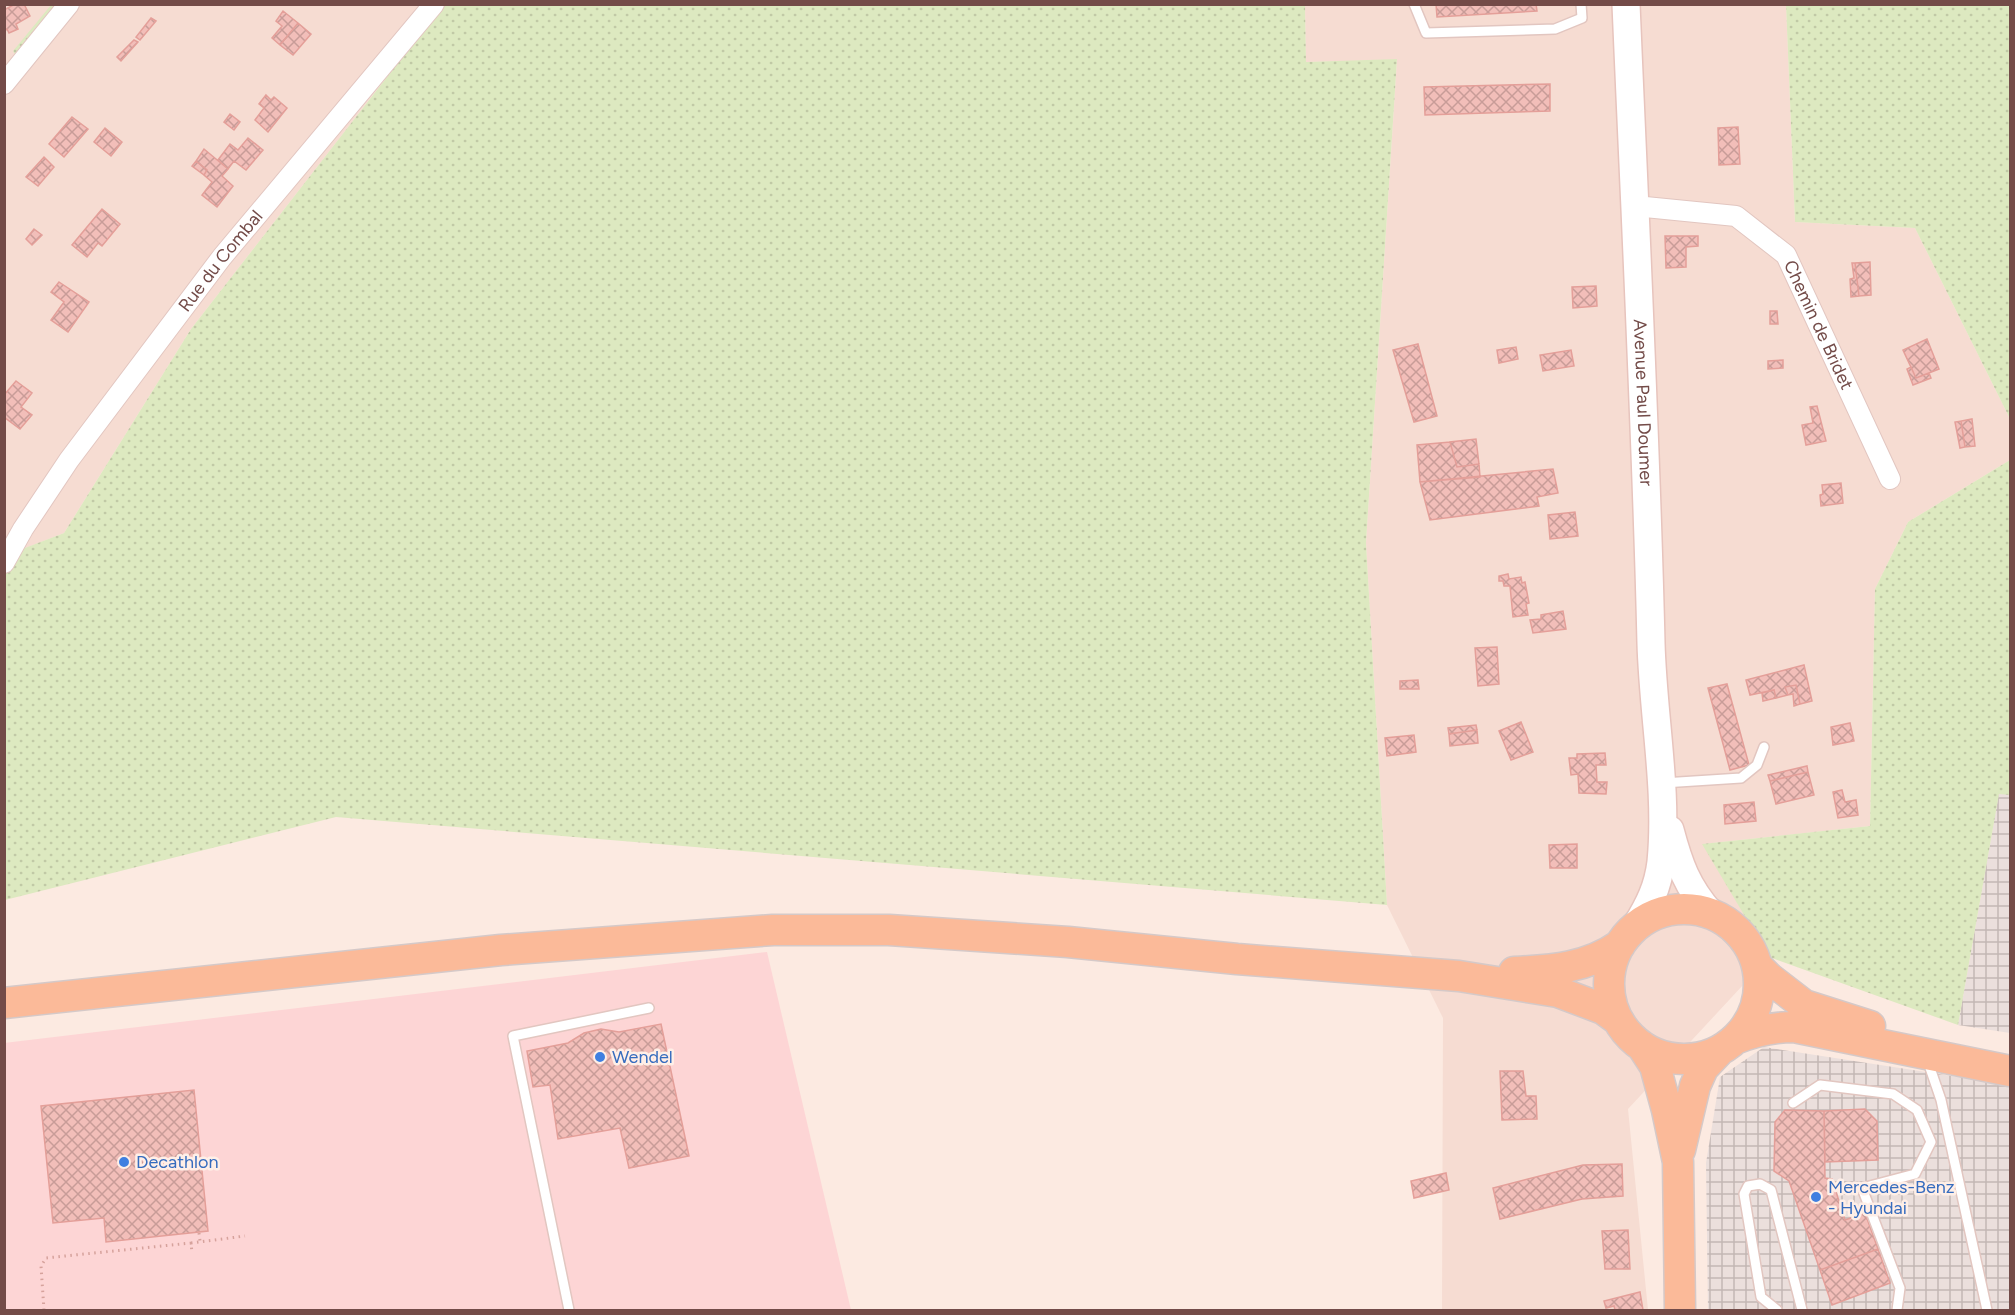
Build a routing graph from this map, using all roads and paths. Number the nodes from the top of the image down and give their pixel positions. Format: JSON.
{"nodes":[{"id":1,"x":69,"y":4,"type":"edge"},
{"id":2,"x":434,"y":4,"type":"edge"},
{"id":3,"x":1414,"y":4,"type":"edge"},
{"id":4,"x":1581,"y":4,"type":"edge"},
{"id":5,"x":1626,"y":4,"type":"edge"},
{"id":6,"x":4,"y":84,"type":"edge"},
{"id":7,"x":1635,"y":206,"type":"junction"},
{"id":8,"x":1890,"y":479,"type":"dead end"},
{"id":9,"x":23,"y":530,"type":"junction"},
{"id":10,"x":4,"y":552,"type":"edge"},
{"id":11,"x":4,"y":563,"type":"edge"},
{"id":12,"x":1764,"y":747,"type":"dead end"},
{"id":13,"x":1661,"y":791,"type":"junction"},
{"id":14,"x":1711,"y":914,"type":"junction"},
{"id":15,"x":1628,"y":936,"type":"junction"},
{"id":16,"x":1757,"y":966,"type":"junction"},
{"id":17,"x":1459,"y":976,"type":"junction"},
{"id":18,"x":4,"y":1004,"type":"edge"},
{"id":19,"x":649,"y":1008,"type":"dead end"},
{"id":20,"x":1618,"y":1020,"type":"junction"},
{"id":21,"x":1728,"y":1044,"type":"junction"},
{"id":22,"x":1642,"y":1046,"type":"junction"},
{"id":23,"x":1926,"y":1054,"type":"junction"},
{"id":24,"x":2010,"y":1057,"type":"edge"},
{"id":25,"x":2010,"y":1071,"type":"edge"},
{"id":26,"x":1793,"y":1103,"type":"dead end"},
{"id":27,"x":1678,"y":1162,"type":"junction"},
{"id":28,"x":199,"y":1233,"type":"dead end"},
{"id":29,"x":244,"y":1236,"type":"dead end"},
{"id":30,"x":191,"y":1242,"type":"junction"},
{"id":31,"x":200,"y":1242,"type":"junction"},
{"id":32,"x":192,"y":1253,"type":"dead end"},
{"id":33,"x":45,"y":1311,"type":"edge"},
{"id":34,"x":569,"y":1311,"type":"edge"},
{"id":35,"x":1680,"y":1311,"type":"edge"},
{"id":36,"x":1777,"y":1311,"type":"edge"},
{"id":37,"x":1802,"y":1311,"type":"edge"},
{"id":38,"x":1897,"y":1311,"type":"edge"},
{"id":39,"x":1987,"y":1311,"type":"edge"}],
"edges":[{"from":1,"to":6,"type":"street"},
{"from":2,"to":9,"type":"street","name":"Rue du Combal"},
{"from":3,"to":4,"type":"lane"},
{"from":5,"to":7,"type":"main road","name":"Avenue Paul Doumer"},
{"from":7,"to":8,"type":"street","name":"Chemin de Bridet"},
{"from":7,"to":13,"type":"main road","name":"Avenue Paul Doumer"},
{"from":9,"to":10,"type":"street","name":"Rue du Combal"},
{"from":9,"to":11,"type":"street","name":"Rue du Combal"},
{"from":12,"to":13,"type":"lane"},
{"from":13,"to":14,"type":"main road"},
{"from":13,"to":15,"type":"main road"},
{"from":14,"to":15,"type":"main road"},
{"from":14,"to":16,"type":"main road"},
{"from":15,"to":17,"type":"main road"},
{"from":15,"to":20,"type":"main road"},
{"from":16,"to":21,"type":"main road"},
{"from":16,"to":24,"type":"main road"},
{"from":17,"to":18,"type":"main road"},
{"from":17,"to":20,"type":"main road"},
{"from":19,"to":34,"type":"lane"},
{"from":20,"to":22,"type":"main road"},
{"from":21,"to":22,"type":"main road"},
{"from":21,"to":23,"type":"main road"},
{"from":21,"to":27,"type":"main road"},
{"from":22,"to":27,"type":"main road"},
{"from":23,"to":25,"type":"main road"},
{"from":23,"to":39,"type":"lane"},
{"from":26,"to":38,"type":"lane"},
{"from":27,"to":35,"type":"main road"},
{"from":28,"to":31,"type":"path"},
{"from":29,"to":31,"type":"path"},
{"from":30,"to":31,"type":"path"},
{"from":30,"to":32,"type":"path"},
{"from":30,"to":33,"type":"path"},
{"from":36,"to":37,"type":"lane"}]}
